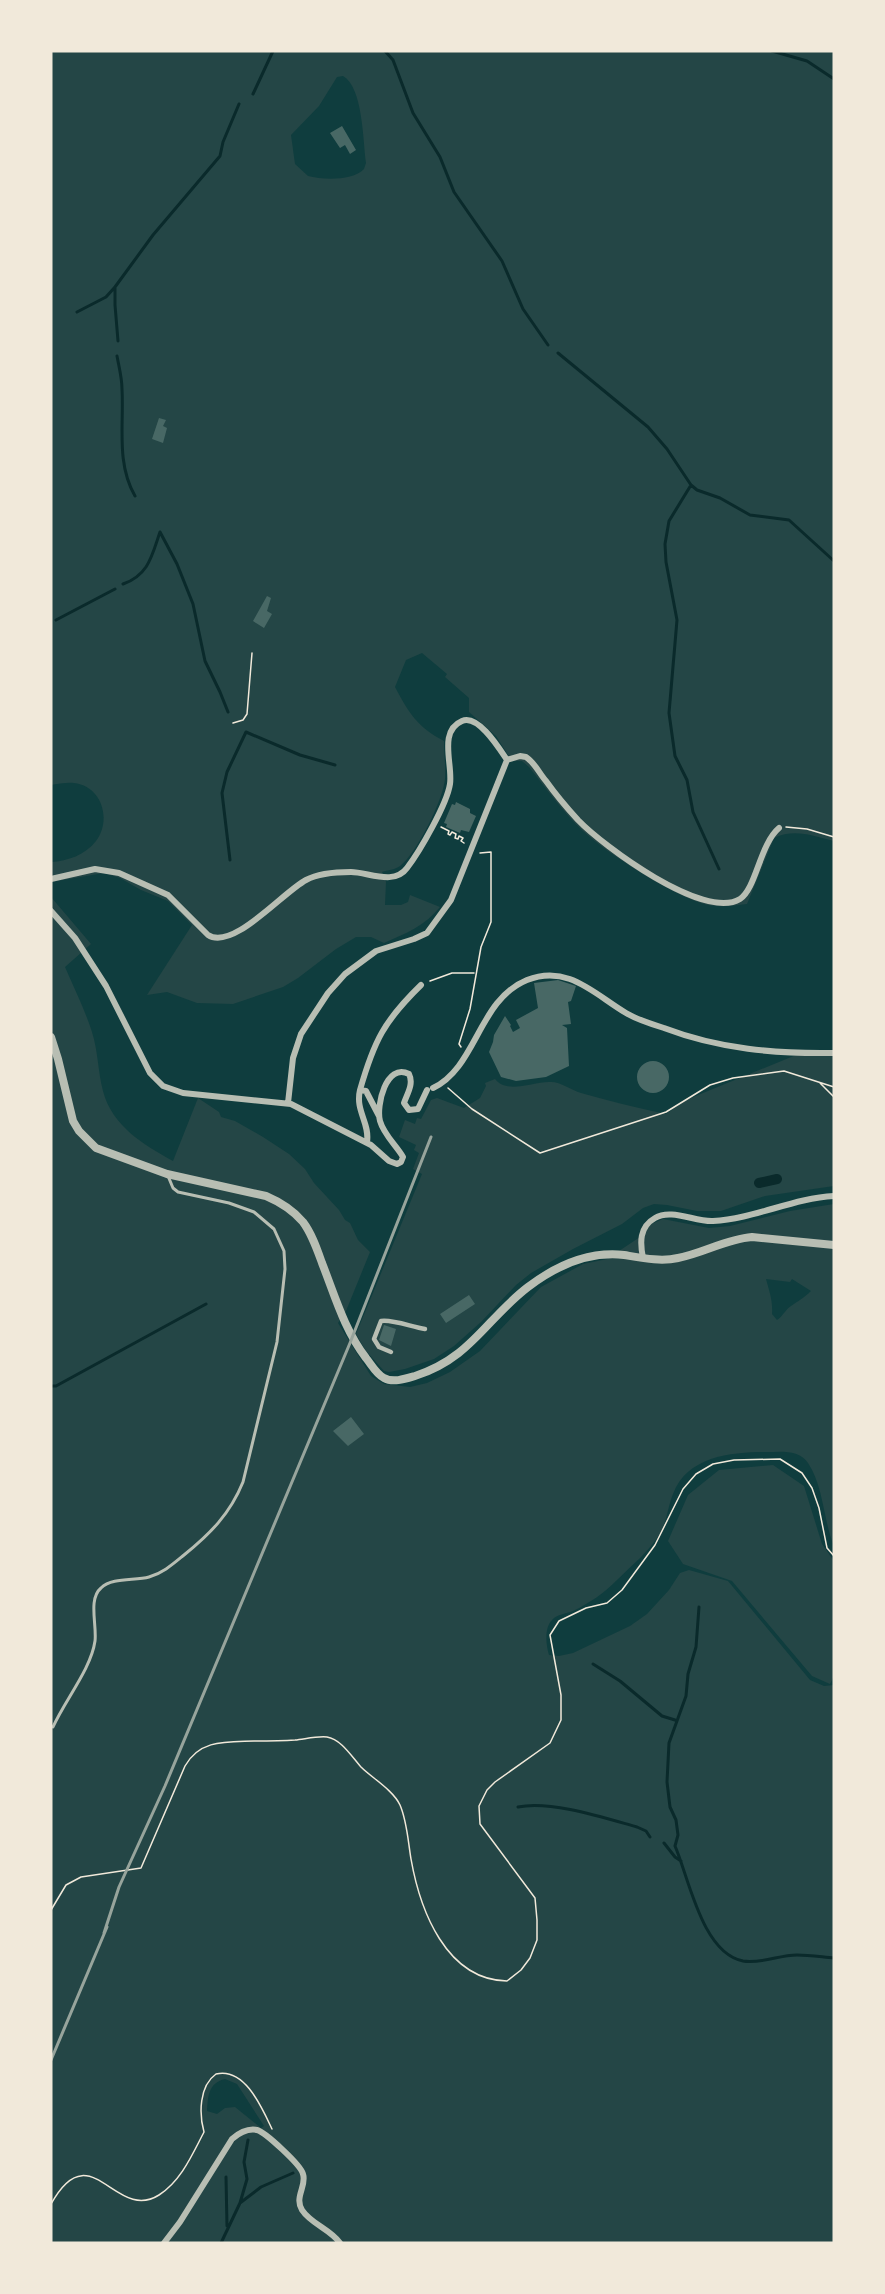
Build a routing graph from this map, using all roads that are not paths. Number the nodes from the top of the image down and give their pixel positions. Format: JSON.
{"nodes":[{"id":1,"x":507,"y":760,"type":"junction"},
{"id":2,"x":779,"y":828,"type":"road end"},
{"id":3,"x":51,"y":879,"type":"edge"},
{"id":4,"x":51,"y":911,"type":"edge"},
{"id":5,"x":421,"y":985,"type":"road end"},
{"id":6,"x":51,"y":1037,"type":"edge"},
{"id":7,"x":834,"y":1053,"type":"edge"},
{"id":8,"x":360,"y":1090,"type":"junction"},
{"id":9,"x":288,"y":1103,"type":"junction"},
{"id":10,"x":379,"y":1117,"type":"junction"},
{"id":11,"x":367,"y":1142,"type":"junction"},
{"id":12,"x":167,"y":1174,"type":"junction"},
{"id":13,"x":834,"y":1196,"type":"edge"},
{"id":14,"x":834,"y":1245,"type":"edge"},
{"id":15,"x":643,"y":1258,"type":"junction"},
{"id":16,"x":425,"y":1329,"type":"dead end"},
{"id":17,"x":391,"y":1352,"type":"dead end"},
{"id":18,"x":53,"y":1726,"type":"dead end"},
{"id":19,"x":164,"y":2243,"type":"edge"},
{"id":20,"x":340,"y":2243,"type":"edge"}],
"edges":[{"from":1,"to":2,"type":"street"},
{"from":1,"to":3,"type":"street"},
{"from":1,"to":9,"type":"street"},
{"from":4,"to":9,"type":"street"},
{"from":5,"to":8,"type":"street"},
{"from":6,"to":12,"type":"street"},
{"from":7,"to":10,"type":"street"},
{"from":8,"to":10,"type":"street"},
{"from":8,"to":11,"type":"street"},
{"from":9,"to":11,"type":"street"},
{"from":10,"to":11,"type":"street"},
{"from":12,"to":15,"type":"street"},
{"from":12,"to":18,"type":"lane"},
{"from":13,"to":15,"type":"street"},
{"from":14,"to":15,"type":"street"},
{"from":16,"to":17,"type":"street"},
{"from":19,"to":20,"type":"street"}]}
